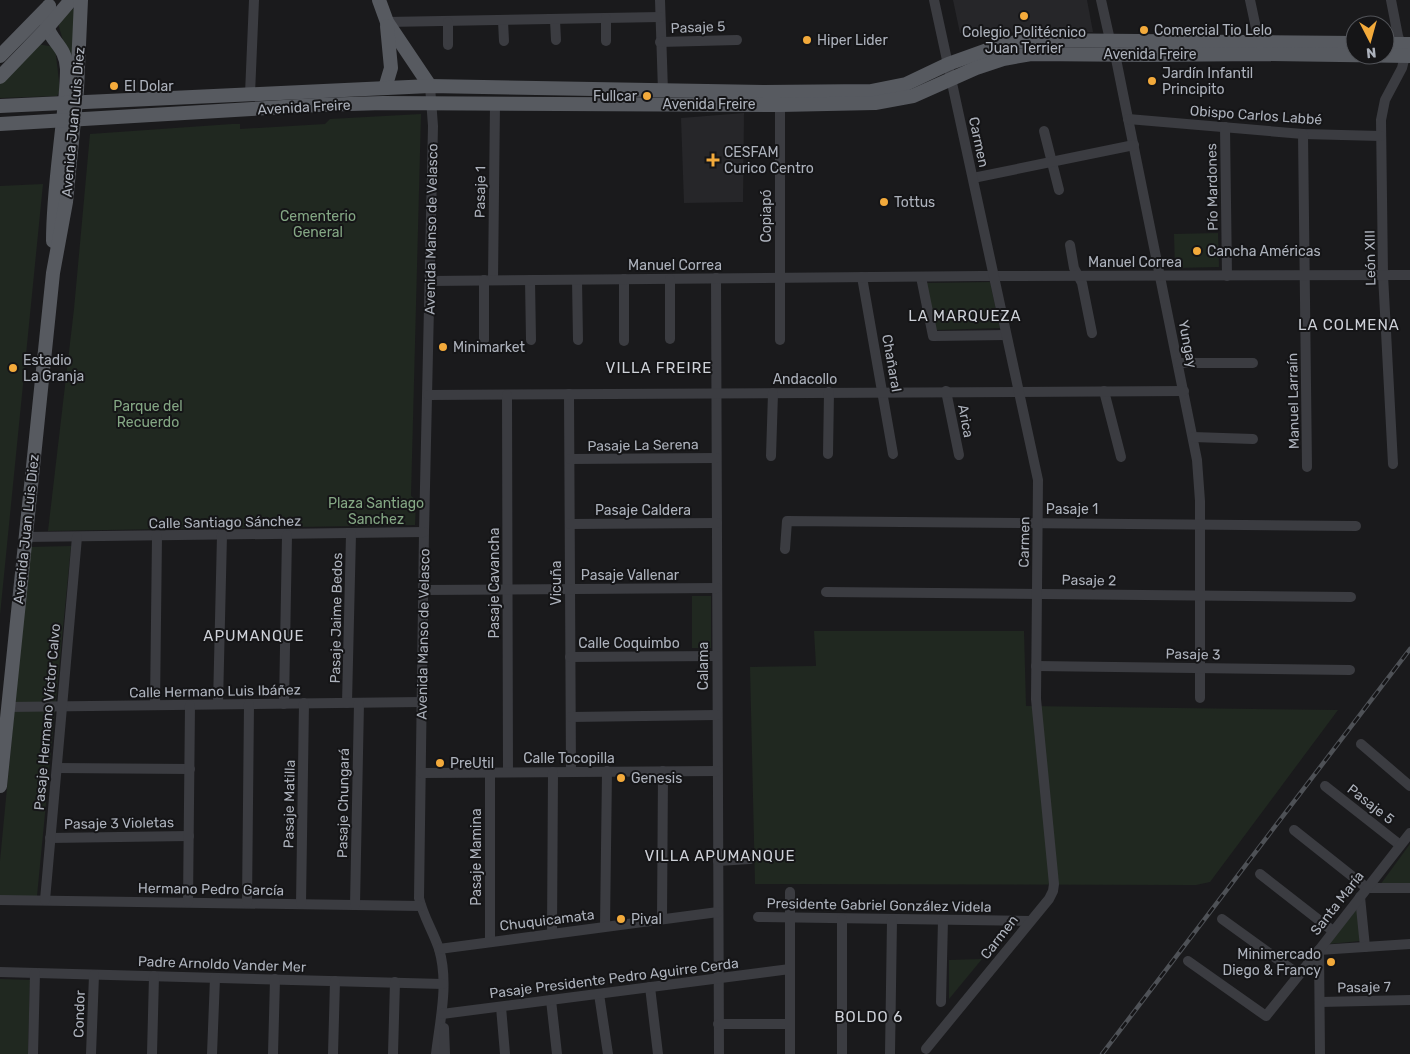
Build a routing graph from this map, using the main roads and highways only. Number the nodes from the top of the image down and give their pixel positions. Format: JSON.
{"nodes":[{"id":1,"x":71,"y":0,"type":"edge"},
{"id":2,"x":81,"y":0,"type":"edge"},
{"id":3,"x":379,"y":0,"type":"edge"},
{"id":4,"x":52,"y":3,"type":"edge"},
{"id":5,"x":387,"y":22,"type":"junction"},
{"id":6,"x":47,"y":28,"type":"junction"},
{"id":7,"x":1345,"y":43,"type":"edge"},
{"id":8,"x":1406,"y":50,"type":"edge"},
{"id":9,"x":0,"y":56,"type":"edge"},
{"id":10,"x":0,"y":77,"type":"edge"},
{"id":11,"x":430,"y":86,"type":"junction"},
{"id":12,"x":385,"y":88,"type":"junction"},
{"id":13,"x":780,"y":98,"type":"junction"},
{"id":14,"x":71,"y":102,"type":"junction"},
{"id":15,"x":0,"y":106,"type":"edge"},
{"id":16,"x":69,"y":120,"type":"junction"},
{"id":17,"x":0,"y":124,"type":"edge"},
{"id":18,"x":0,"y":781,"type":"edge"}],
"edges":[{"from":1,"to":6,"type":"main road"},
{"from":2,"to":14,"type":"main road","name":"Avenida Juan Luis Diez"},
{"from":3,"to":5,"type":"main road","name":"Avenida Manso de Velasco"},
{"from":4,"to":6,"type":"main road"},
{"from":4,"to":9,"type":"main road"},
{"from":5,"to":11,"type":"main road","name":"Avenida Manso de Velasco"},
{"from":5,"to":12,"type":"main road","name":"Avenida Manso de Velasco"},
{"from":6,"to":10,"type":"main road"},
{"from":6,"to":14,"type":"main road","name":"Avenida Juan Luis Diez"},
{"from":7,"to":13,"type":"main road","name":"Avenida Freire"},
{"from":8,"to":13,"type":"main road","name":"Avenida Freire"},
{"from":11,"to":12,"type":"main road","name":"Avenida Freire"},
{"from":11,"to":13,"type":"main road","name":"Avenida Freire"},
{"from":12,"to":14,"type":"main road","name":"Avenida Freire"},
{"from":13,"to":16,"type":"main road","name":"Avenida Freire"},
{"from":14,"to":15,"type":"main road","name":"Avenida Freire"},
{"from":14,"to":16,"type":"main road","name":"Avenida Juan Luis Diez"},
{"from":16,"to":17,"type":"main road","name":"Avenida Freire"},
{"from":16,"to":18,"type":"main road","name":"Avenida Juan Luis Diez"}]}
